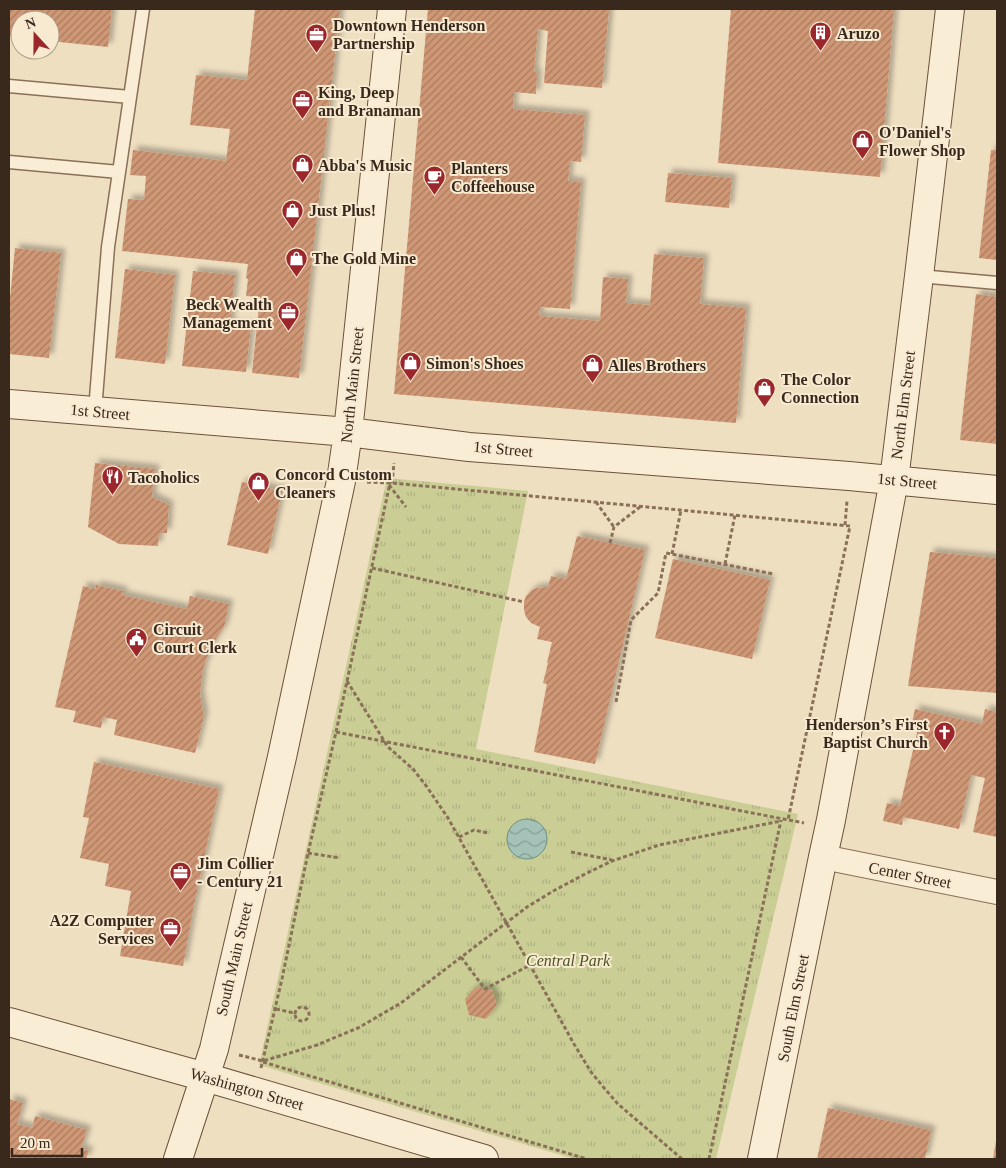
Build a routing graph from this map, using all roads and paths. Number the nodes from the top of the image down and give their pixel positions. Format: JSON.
{"nodes":[{"id":1,"x":143,"y":9,"type":"edge"},
{"id":2,"x":392,"y":9,"type":"edge"},
{"id":3,"x":950,"y":9,"type":"edge"},
{"id":4,"x":9,"y":86,"type":"edge"},
{"id":5,"x":130,"y":97,"type":"junction"},
{"id":6,"x":9,"y":162,"type":"edge"},
{"id":7,"x":119,"y":172,"type":"junction"},
{"id":8,"x":919,"y":276,"type":"junction"},
{"id":9,"x":997,"y":283,"type":"edge"},
{"id":10,"x":9,"y":404,"type":"edge"},
{"id":11,"x":95,"y":411,"type":"junction"},
{"id":12,"x":348,"y":432,"type":"junction"},
{"id":13,"x":894,"y":480,"type":"junction"},
{"id":14,"x":389,"y":485,"type":"junction"},
{"id":15,"x":997,"y":490,"type":"edge"},
{"id":16,"x":596,"y":502,"type":"junction"},
{"id":17,"x":640,"y":506,"type":"junction"},
{"id":18,"x":406,"y":507,"type":"dead end"},
{"id":19,"x":681,"y":510,"type":"junction"},
{"id":20,"x":734,"y":515,"type":"junction"},
{"id":21,"x":614,"y":527,"type":"junction"},
{"id":22,"x":610,"y":543,"type":"dead end"},
{"id":23,"x":672,"y":554,"type":"junction"},
{"id":24,"x":725,"y":564,"type":"junction"},
{"id":25,"x":372,"y":568,"type":"junction"},
{"id":26,"x":772,"y":574,"type":"dead end"},
{"id":27,"x":524,"y":602,"type":"dead end"},
{"id":28,"x":347,"y":681,"type":"junction"},
{"id":29,"x":616,"y":702,"type":"dead end"},
{"id":30,"x":336,"y":732,"type":"junction"},
{"id":31,"x":386,"y":742,"type":"junction"},
{"id":32,"x":282,"y":757,"type":"joint"},
{"id":33,"x":788,"y":820,"type":"dead end"},
{"id":34,"x":781,"y":821,"type":"junction"},
{"id":35,"x":488,"y":833,"type":"dead end"},
{"id":36,"x":459,"y":837,"type":"junction"},
{"id":37,"x":571,"y":852,"type":"dead end"},
{"id":38,"x":308,"y":853,"type":"junction"},
{"id":39,"x":822,"y":857,"type":"junction"},
{"id":40,"x":340,"y":858,"type":"dead end"},
{"id":41,"x":614,"y":860,"type":"junction"},
{"id":42,"x":997,"y":892,"type":"edge"},
{"id":43,"x":507,"y":923,"type":"junction"},
{"id":44,"x":462,"y":957,"type":"junction"},
{"id":45,"x":530,"y":965,"type":"junction"},
{"id":46,"x":276,"y":1008,"type":"junction"},
{"id":47,"x":295,"y":1013,"type":"junction"},
{"id":48,"x":9,"y":1022,"type":"edge"},
{"id":49,"x":263,"y":1061,"type":"junction"},
{"id":50,"x":205,"y":1077,"type":"junction"},
{"id":51,"x":178,"y":1159,"type":"edge"},
{"id":52,"x":484,"y":1159,"type":"edge"},
{"id":53,"x":587,"y":1159,"type":"edge"},
{"id":54,"x":682,"y":1159,"type":"edge"},
{"id":55,"x":710,"y":1159,"type":"edge"},
{"id":56,"x":762,"y":1159,"type":"edge"}],
"edges":[{"from":1,"to":5,"type":"lane"},
{"from":2,"to":12,"type":"street","name":"North Main Street"},
{"from":3,"to":8,"type":"street","name":"North Elm Street"},
{"from":4,"to":5,"type":"lane"},
{"from":5,"to":7,"type":"lane"},
{"from":6,"to":7,"type":"lane"},
{"from":7,"to":11,"type":"lane"},
{"from":8,"to":9,"type":"lane"},
{"from":8,"to":13,"type":"street","name":"North Elm Street"},
{"from":10,"to":11,"type":"street","name":"1st Street"},
{"from":11,"to":12,"type":"street","name":"1st Street"},
{"from":12,"to":13,"type":"street","name":"1st Street"},
{"from":12,"to":32,"type":"street","name":"North Main Street"},
{"from":13,"to":15,"type":"street","name":"1st Street"},
{"from":13,"to":39,"type":"street","name":"North Elm Street"},
{"from":14,"to":16,"type":"path"},
{"from":14,"to":18,"type":"path"},
{"from":14,"to":25,"type":"path"},
{"from":16,"to":17,"type":"path"},
{"from":16,"to":21,"type":"path"},
{"from":17,"to":19,"type":"path"},
{"from":17,"to":21,"type":"path"},
{"from":19,"to":20,"type":"path"},
{"from":19,"to":23,"type":"path"},
{"from":20,"to":24,"type":"path"},
{"from":20,"to":33,"type":"path"},
{"from":21,"to":22,"type":"path"},
{"from":23,"to":24,"type":"path"},
{"from":23,"to":29,"type":"path"},
{"from":24,"to":26,"type":"path"},
{"from":25,"to":27,"type":"path"},
{"from":25,"to":28,"type":"path"},
{"from":28,"to":30,"type":"path"},
{"from":28,"to":31,"type":"path"},
{"from":30,"to":31,"type":"path"},
{"from":30,"to":38,"type":"path"},
{"from":31,"to":34,"type":"path"},
{"from":31,"to":36,"type":"path"},
{"from":32,"to":50,"type":"street","name":"South Main Street"},
{"from":34,"to":41,"type":"path"},
{"from":34,"to":55,"type":"path"},
{"from":35,"to":36,"type":"path"},
{"from":36,"to":43,"type":"path"},
{"from":37,"to":41,"type":"path"},
{"from":38,"to":40,"type":"path"},
{"from":38,"to":46,"type":"path"},
{"from":39,"to":42,"type":"street","name":"Center Street"},
{"from":39,"to":56,"type":"street","name":"South Elm Street"},
{"from":41,"to":43,"type":"path"},
{"from":43,"to":44,"type":"path"},
{"from":43,"to":45,"type":"path"},
{"from":44,"to":45,"type":"path"},
{"from":44,"to":49,"type":"path"},
{"from":45,"to":54,"type":"path"},
{"from":46,"to":47,"type":"path"},
{"from":46,"to":49,"type":"path"},
{"from":47,"to":47,"type":"path"},
{"from":48,"to":50,"type":"street","name":"Washington Street"},
{"from":49,"to":53,"type":"path"},
{"from":50,"to":51,"type":"street","name":"South Main Street"},
{"from":50,"to":52,"type":"street","name":"Washington Street"}]}
